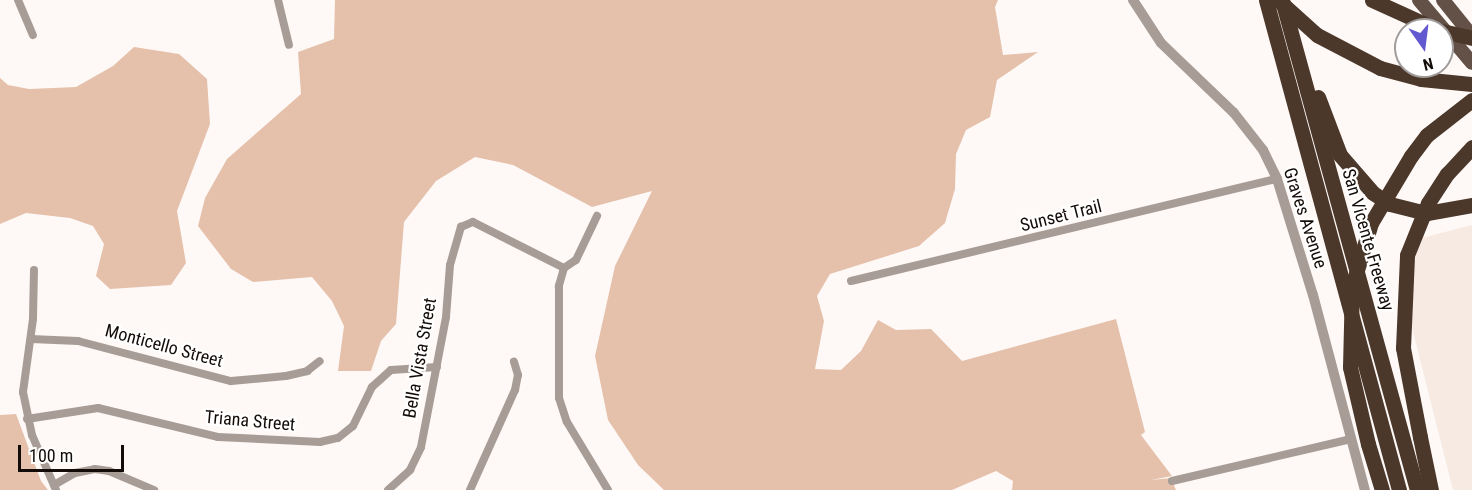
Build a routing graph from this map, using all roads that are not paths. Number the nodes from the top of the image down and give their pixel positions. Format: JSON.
{"nodes":[{"id":1,"x":18,"y":0,"type":"edge"},
{"id":2,"x":278,"y":0,"type":"edge"},
{"id":3,"x":1133,"y":0,"type":"edge"},
{"id":4,"x":1266,"y":0,"type":"edge"},
{"id":5,"x":1282,"y":0,"type":"edge"},
{"id":6,"x":1372,"y":0,"type":"edge"},
{"id":7,"x":1419,"y":0,"type":"edge"},
{"id":8,"x":1443,"y":0,"type":"edge"},
{"id":9,"x":1411,"y":18,"type":"edge"},
{"id":10,"x":1454,"y":34,"type":"edge"},
{"id":11,"x":33,"y":35,"type":"dead end"},
{"id":12,"x":1472,"y":37,"type":"edge"},
{"id":13,"x":289,"y":45,"type":"dead end"},
{"id":14,"x":1472,"y":63,"type":"edge"},
{"id":15,"x":1472,"y":84,"type":"edge"},
{"id":16,"x":1472,"y":100,"type":"edge"},
{"id":17,"x":1472,"y":147,"type":"edge"},
{"id":18,"x":1277,"y":179,"type":"junction"},
{"id":19,"x":1472,"y":205,"type":"edge"},
{"id":20,"x":597,"y":216,"type":"dead end"},
{"id":21,"x":564,"y":268,"type":"junction"},
{"id":22,"x":34,"y":270,"type":"dead end"},
{"id":23,"x":851,"y":281,"type":"dead end"},
{"id":24,"x":31,"y":339,"type":"junction"},
{"id":25,"x":320,"y":361,"type":"dead end"},
{"id":26,"x":514,"y":362,"type":"dead end"},
{"id":27,"x":437,"y":367,"type":"junction"},
{"id":28,"x":27,"y":419,"type":"junction"},
{"id":29,"x":1351,"y":439,"type":"junction"},
{"id":30,"x":1172,"y":481,"type":"dead end"},
{"id":31,"x":55,"y":488,"type":"edge"},
{"id":32,"x":154,"y":490,"type":"edge"},
{"id":33,"x":388,"y":490,"type":"edge"},
{"id":34,"x":470,"y":490,"type":"edge"},
{"id":35,"x":608,"y":490,"type":"edge"},
{"id":36,"x":1365,"y":490,"type":"edge"},
{"id":37,"x":1382,"y":490,"type":"edge"},
{"id":38,"x":1399,"y":490,"type":"edge"},
{"id":39,"x":1418,"y":490,"type":"edge"},
{"id":40,"x":1431,"y":490,"type":"edge"}],
"edges":[{"from":1,"to":11,"type":"street"},
{"from":2,"to":13,"type":"street"},
{"from":3,"to":18,"type":"street","name":"Graves Avenue"},
{"from":4,"to":38,"type":"highway","name":"San Vicente Freeway"},
{"from":5,"to":15,"type":"highway","bridge":true},
{"from":5,"to":19,"type":"highway"},
{"from":5,"to":39,"type":"highway","name":"San Vicente Freeway"},
{"from":6,"to":9,"type":"highway"},
{"from":7,"to":14,"type":"main road"},
{"from":8,"to":12,"type":"main road"},
{"from":10,"to":12,"type":"highway","bridge":true},
{"from":16,"to":37,"type":"highway","bridge":true},
{"from":17,"to":40,"type":"highway","bridge":true},
{"from":18,"to":23,"type":"street","name":"Sunset Trail"},
{"from":18,"to":29,"type":"street","name":"Graves Avenue"},
{"from":20,"to":21,"type":"street"},
{"from":21,"to":27,"type":"street","name":"Bella Vista Street"},
{"from":21,"to":35,"type":"street"},
{"from":22,"to":24,"type":"street"},
{"from":24,"to":25,"type":"street","name":"Monticello Street"},
{"from":24,"to":28,"type":"street"},
{"from":26,"to":34,"type":"street"},
{"from":27,"to":28,"type":"street","name":"Triana Street"},
{"from":27,"to":33,"type":"street","name":"Bella Vista Street"},
{"from":28,"to":31,"type":"street"},
{"from":29,"to":30,"type":"street"},
{"from":29,"to":36,"type":"street","name":"Graves Avenue"},
{"from":31,"to":32,"type":"street"}]}
